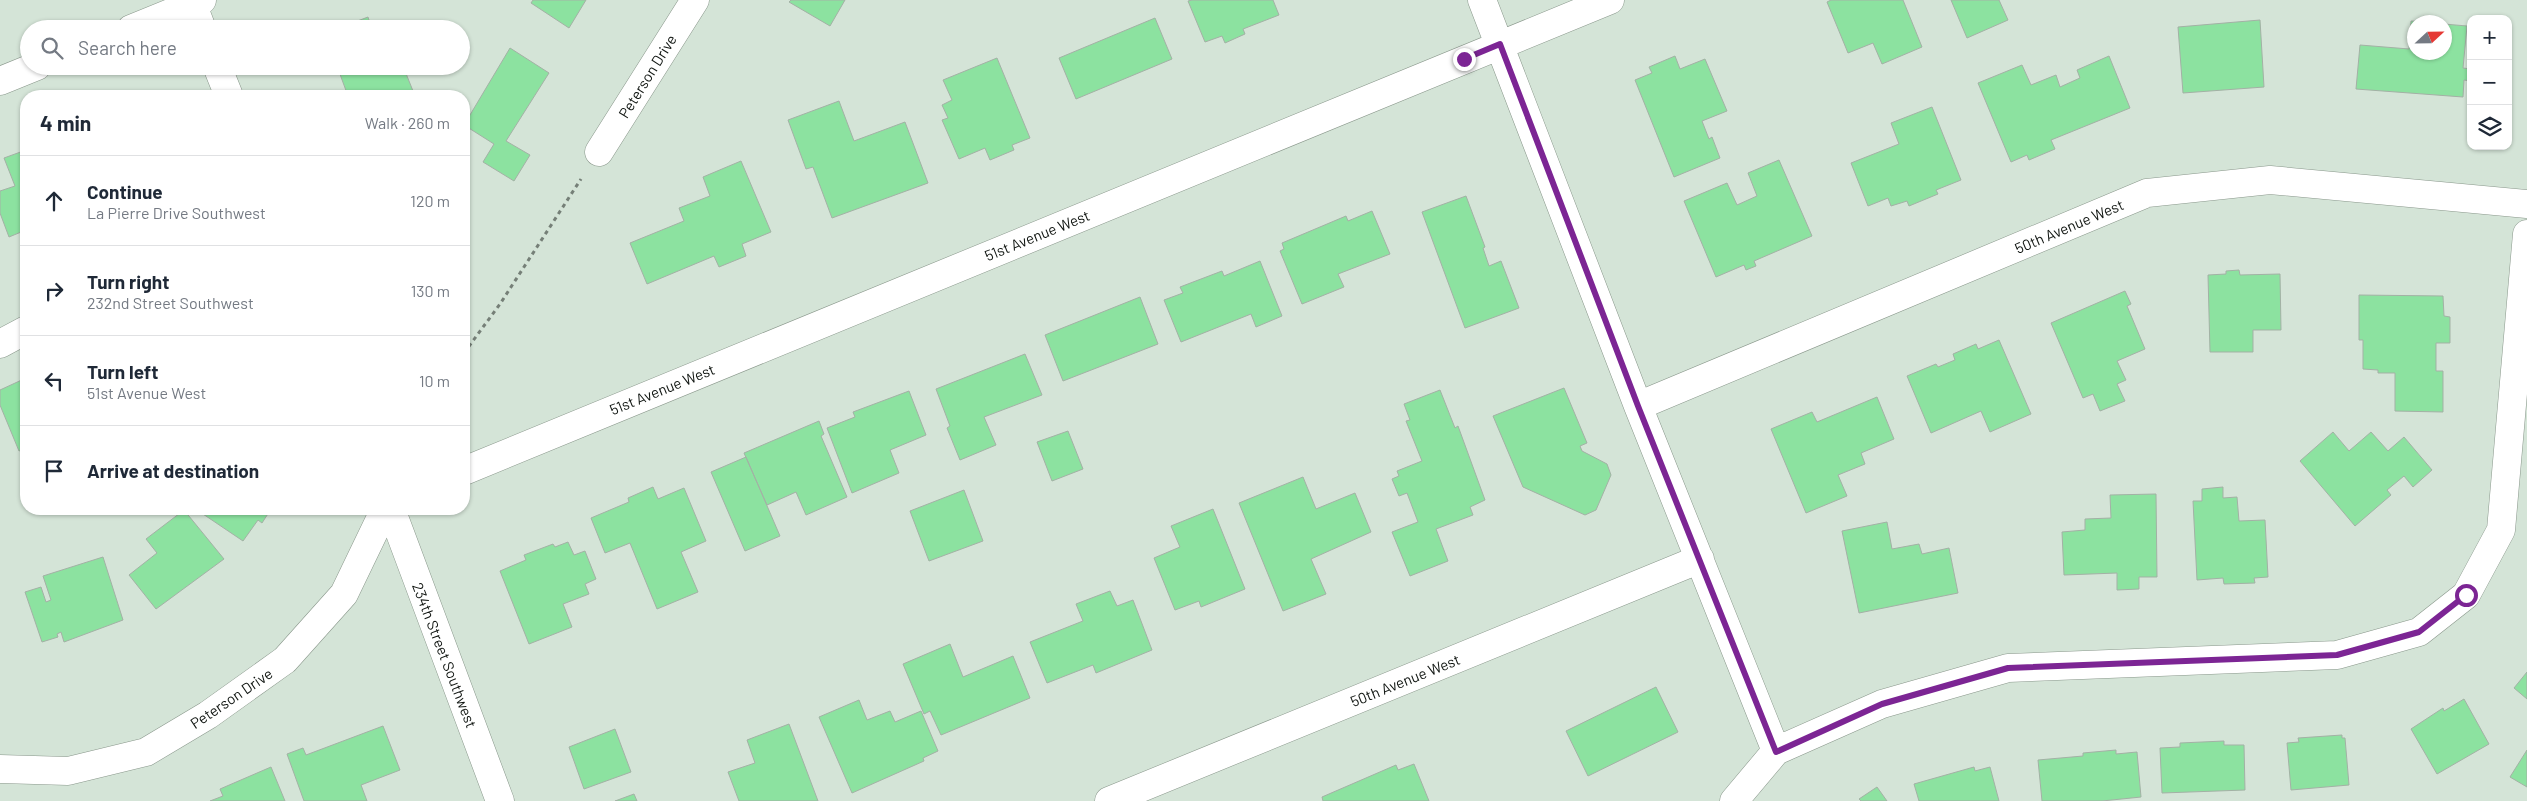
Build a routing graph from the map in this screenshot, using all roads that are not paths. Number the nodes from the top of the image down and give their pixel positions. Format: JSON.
{"nodes":[{"id":1,"x":695,"y":0,"type":"edge"},
{"id":2,"x":1482,"y":0,"type":"edge"},
{"id":3,"x":1610,"y":0,"type":"edge"},
{"id":4,"x":195,"y":1,"type":"edge"},
{"id":5,"x":152,"y":20,"type":"edge"},
{"id":6,"x":200,"y":20,"type":"edge"},
{"id":7,"x":1500,"y":44,"type":"junction"},
{"id":8,"x":20,"y":73,"type":"edge"},
{"id":9,"x":221,"y":75,"type":"edge"},
{"id":10,"x":0,"y":81,"type":"edge"},
{"id":11,"x":227,"y":90,"type":"edge"},
{"id":12,"x":598,"y":152,"type":"road end"},
{"id":13,"x":2527,"y":204,"type":"edge"},
{"id":14,"x":2527,"y":234,"type":"edge"},
{"id":15,"x":20,"y":333,"type":"edge"},
{"id":16,"x":0,"y":344,"type":"edge"},
{"id":17,"x":1638,"y":406,"type":"junction"},
{"id":18,"x":470,"y":469,"type":"edge"},
{"id":19,"x":382,"y":515,"type":"edge"},
{"id":20,"x":393,"y":515,"type":"edge"},
{"id":21,"x":1700,"y":559,"type":"junction"},
{"id":22,"x":1776,"y":752,"type":"junction"},
{"id":23,"x":0,"y":770,"type":"edge"},
{"id":24,"x":500,"y":801,"type":"edge"},
{"id":25,"x":1109,"y":801,"type":"edge"},
{"id":26,"x":1734,"y":801,"type":"edge"}],
"edges":[{"from":1,"to":12,"type":"street","name":"Peterson Drive"},
{"from":2,"to":7,"type":"street"},
{"from":3,"to":7,"type":"street","name":"51st Avenue West"},
{"from":4,"to":5,"type":"street"},
{"from":4,"to":6,"type":"street"},
{"from":7,"to":17,"type":"street"},
{"from":7,"to":18,"type":"street","name":"51st Avenue West"},
{"from":8,"to":10,"type":"street"},
{"from":9,"to":11,"type":"street"},
{"from":13,"to":17,"type":"street","name":"50th Avenue West"},
{"from":14,"to":22,"type":"street"},
{"from":15,"to":16,"type":"street"},
{"from":17,"to":21,"type":"street"},
{"from":19,"to":23,"type":"street","name":"Peterson Drive"},
{"from":20,"to":24,"type":"street","name":"234th Street Southwest"},
{"from":21,"to":22,"type":"street"},
{"from":21,"to":25,"type":"street","name":"50th Avenue West"},
{"from":22,"to":26,"type":"street"}]}
